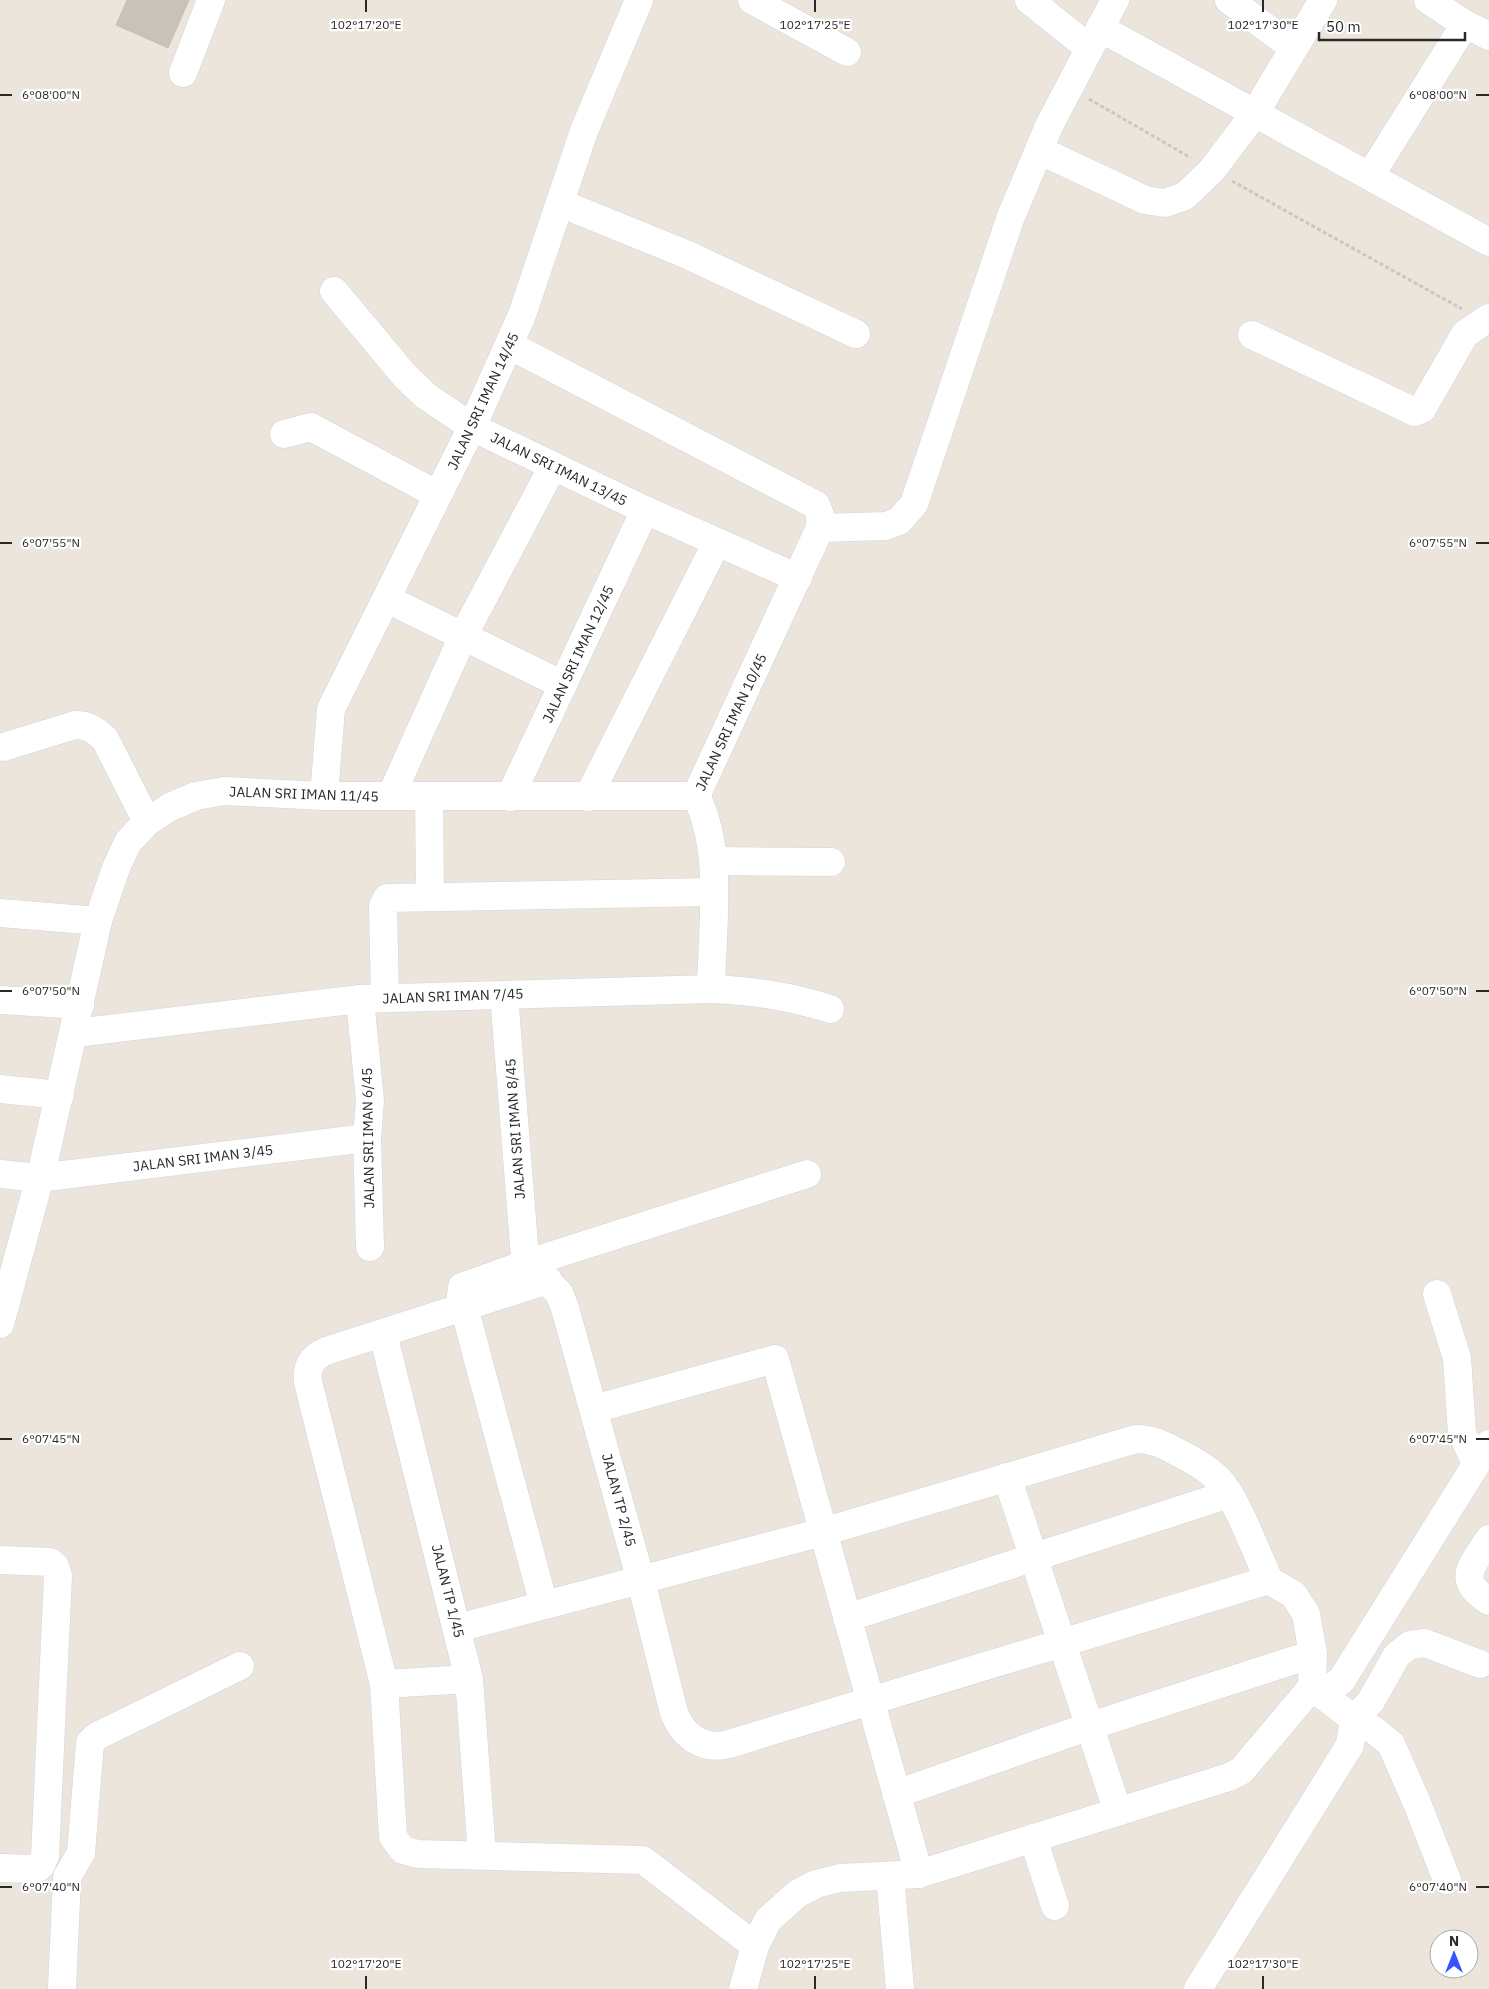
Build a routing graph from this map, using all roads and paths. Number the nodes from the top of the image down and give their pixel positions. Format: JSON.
{"nodes":[{"id":1,"x":211,"y":0,"type":"edge"},
{"id":2,"x":639,"y":0,"type":"edge"},
{"id":3,"x":752,"y":0,"type":"edge"},
{"id":4,"x":1115,"y":0,"type":"edge"},
{"id":5,"x":1228,"y":0,"type":"edge"},
{"id":6,"x":1323,"y":0,"type":"edge"},
{"id":7,"x":1428,"y":0,"type":"edge"},
{"id":8,"x":1033,"y":1,"type":"edge"},
{"id":9,"x":1465,"y":24,"type":"junction"},
{"id":10,"x":1489,"y":36,"type":"edge"},
{"id":11,"x":1095,"y":38,"type":"junction"},
{"id":12,"x":1294,"y":48,"type":"junction"},
{"id":13,"x":847,"y":52,"type":"dead end"},
{"id":14,"x":183,"y":73,"type":"dead end"},
{"id":15,"x":1069,"y":88,"type":"junction"},
{"id":16,"x":1255,"y":113,"type":"junction"},
{"id":17,"x":1039,"y":150,"type":"junction"},
{"id":18,"x":1212,"y":170,"type":"junction"},
{"id":19,"x":1370,"y":176,"type":"junction"},
{"id":20,"x":560,"y":203,"type":"junction"},
{"id":21,"x":1486,"y":235,"type":"edge"},
{"id":22,"x":334,"y":291,"type":"dead end"},
{"id":23,"x":1487,"y":320,"type":"edge"},
{"id":24,"x":856,"y":334,"type":"dead end"},
{"id":25,"x":1252,"y":336,"type":"dead end"},
{"id":26,"x":509,"y":346,"type":"junction"},
{"id":27,"x":472,"y":427,"type":"junction"},
{"id":28,"x":284,"y":434,"type":"dead end"},
{"id":29,"x":553,"y":466,"type":"junction"},
{"id":30,"x":438,"y":495,"type":"junction"},
{"id":31,"x":645,"y":510,"type":"junction"},
{"id":32,"x":820,"y":528,"type":"junction"},
{"id":33,"x":717,"y":542,"type":"junction"},
{"id":34,"x":798,"y":578,"type":"junction"},
{"id":35,"x":387,"y":599,"type":"junction"},
{"id":36,"x":463,"y":636,"type":"junction"},
{"id":37,"x":563,"y":685,"type":"junction"},
{"id":38,"x":4,"y":747,"type":"dead end"},
{"id":39,"x":324,"y":796,"type":"junction"},
{"id":40,"x":391,"y":796,"type":"junction"},
{"id":41,"x":429,"y":796,"type":"junction"},
{"id":42,"x":696,"y":796,"type":"junction"},
{"id":43,"x":510,"y":797,"type":"junction"},
{"id":44,"x":588,"y":797,"type":"junction"},
{"id":45,"x":147,"y":822,"type":"junction"},
{"id":46,"x":714,"y":861,"type":"junction"},
{"id":47,"x":831,"y":862,"type":"dead end"},
{"id":48,"x":713,"y":892,"type":"junction"},
{"id":49,"x":430,"y":896,"type":"junction"},
{"id":50,"x":0,"y":913,"type":"edge"},
{"id":51,"x":98,"y":921,"type":"junction"},
{"id":52,"x":711,"y":989,"type":"junction"},
{"id":53,"x":504,"y":995,"type":"junction"},
{"id":54,"x":372,"y":999,"type":"junction"},
{"id":55,"x":0,"y":1000,"type":"edge"},
{"id":56,"x":80,"y":1005,"type":"junction"},
{"id":57,"x":830,"y":1009,"type":"dead end"},
{"id":58,"x":75,"y":1033,"type":"junction"},
{"id":59,"x":0,"y":1089,"type":"edge"},
{"id":60,"x":60,"y":1095,"type":"junction"},
{"id":61,"x":367,"y":1138,"type":"junction"},
{"id":62,"x":0,"y":1174,"type":"edge"},
{"id":63,"x":807,"y":1174,"type":"dead end"},
{"id":64,"x":38,"y":1178,"type":"junction"},
{"id":65,"x":370,"y":1247,"type":"dead end"},
{"id":66,"x":9,"y":1257,"type":"edge"},
{"id":67,"x":538,"y":1271,"type":"junction"},
{"id":68,"x":1437,"y":1294,"type":"dead end"},
{"id":69,"x":465,"y":1305,"type":"junction"},
{"id":70,"x":0,"y":1324,"type":"edge"},
{"id":71,"x":382,"y":1334,"type":"junction"},
{"id":72,"x":594,"y":1409,"type":"junction"},
{"id":73,"x":1483,"y":1454,"type":"edge"},
{"id":74,"x":1007,"y":1477,"type":"junction"},
{"id":75,"x":1229,"y":1494,"type":"junction"},
{"id":76,"x":824,"y":1532,"type":"junction"},
{"id":77,"x":1489,"y":1540,"type":"edge"},
{"id":78,"x":1034,"y":1558,"type":"junction"},
{"id":79,"x":0,"y":1560,"type":"edge"},
{"id":80,"x":1269,"y":1580,"type":"junction"},
{"id":81,"x":641,"y":1581,"type":"junction"},
{"id":82,"x":1489,"y":1601,"type":"edge"},
{"id":83,"x":544,"y":1605,"type":"junction"},
{"id":84,"x":847,"y":1618,"type":"junction"},
{"id":85,"x":458,"y":1628,"type":"junction"},
{"id":86,"x":1062,"y":1644,"type":"junction"},
{"id":87,"x":1313,"y":1654,"type":"junction"},
{"id":88,"x":1480,"y":1664,"type":"dead end"},
{"id":89,"x":240,"y":1666,"type":"dead end"},
{"id":90,"x":469,"y":1679,"type":"junction"},
{"id":91,"x":384,"y":1684,"type":"junction"},
{"id":92,"x":1315,"y":1690,"type":"junction"},
{"id":93,"x":871,"y":1702,"type":"junction"},
{"id":94,"x":1354,"y":1719,"type":"junction"},
{"id":95,"x":1090,"y":1726,"type":"junction"},
{"id":96,"x":896,"y":1794,"type":"junction"},
{"id":97,"x":1118,"y":1812,"type":"junction"},
{"id":98,"x":1033,"y":1838,"type":"junction"},
{"id":99,"x":482,"y":1854,"type":"junction"},
{"id":100,"x":0,"y":1868,"type":"edge"},
{"id":101,"x":919,"y":1874,"type":"junction"},
{"id":102,"x":890,"y":1876,"type":"junction"},
{"id":103,"x":1447,"y":1880,"type":"dead end"},
{"id":104,"x":1055,"y":1906,"type":"dead end"},
{"id":105,"x":755,"y":1946,"type":"junction"},
{"id":106,"x":62,"y":1989,"type":"edge"},
{"id":107,"x":743,"y":1989,"type":"edge"},
{"id":108,"x":900,"y":1989,"type":"edge"},
{"id":109,"x":1198,"y":1989,"type":"edge"}],
"edges":[{"from":1,"to":14,"type":"street"},
{"from":2,"to":20,"type":"street","name":"JALAN SRI IMAN 14/45"},
{"from":3,"to":13,"type":"street"},
{"from":4,"to":11,"type":"street"},
{"from":5,"to":12,"type":"street"},
{"from":6,"to":12,"type":"street"},
{"from":7,"to":9,"type":"street"},
{"from":8,"to":11,"type":"street"},
{"from":9,"to":10,"type":"street"},
{"from":9,"to":19,"type":"street"},
{"from":11,"to":15,"type":"street"},
{"from":11,"to":16,"type":"street"},
{"from":12,"to":16,"type":"street"},
{"from":15,"to":17,"type":"street"},
{"from":15,"to":18,"type":"path"},
{"from":16,"to":18,"type":"street"},
{"from":16,"to":19,"type":"street"},
{"from":17,"to":18,"type":"street"},
{"from":17,"to":32,"type":"street"},
{"from":18,"to":23,"type":"path"},
{"from":19,"to":21,"type":"street"},
{"from":20,"to":24,"type":"street"},
{"from":20,"to":26,"type":"street","name":"JALAN SRI IMAN 14/45"},
{"from":22,"to":27,"type":"street","name":"JALAN SRI IMAN 13/45"},
{"from":23,"to":25,"type":"street"},
{"from":26,"to":27,"type":"street","name":"JALAN SRI IMAN 14/45"},
{"from":26,"to":32,"type":"street"},
{"from":27,"to":29,"type":"street","name":"JALAN SRI IMAN 13/45"},
{"from":27,"to":30,"type":"street","name":"JALAN SRI IMAN 14/45"},
{"from":28,"to":30,"type":"street"},
{"from":29,"to":31,"type":"street","name":"JALAN SRI IMAN 13/45"},
{"from":29,"to":36,"type":"street"},
{"from":30,"to":35,"type":"street","name":"JALAN SRI IMAN 14/45"},
{"from":31,"to":33,"type":"street","name":"JALAN SRI IMAN 13/45"},
{"from":31,"to":37,"type":"street","name":"JALAN SRI IMAN 12/45"},
{"from":32,"to":34,"type":"street","name":"JALAN SRI IMAN 10/45"},
{"from":33,"to":34,"type":"street","name":"JALAN SRI IMAN 13/45"},
{"from":33,"to":44,"type":"street"},
{"from":34,"to":42,"type":"street","name":"JALAN SRI IMAN 10/45"},
{"from":35,"to":36,"type":"street"},
{"from":35,"to":39,"type":"street","name":"JALAN SRI IMAN 14/45"},
{"from":36,"to":37,"type":"street"},
{"from":36,"to":40,"type":"street"},
{"from":37,"to":43,"type":"street","name":"JALAN SRI IMAN 12/45"},
{"from":38,"to":45,"type":"street"},
{"from":39,"to":40,"type":"street","name":"JALAN SRI IMAN 11/45"},
{"from":39,"to":45,"type":"street","name":"JALAN SRI IMAN 11/45"},
{"from":40,"to":41,"type":"street","name":"JALAN SRI IMAN 11/45"},
{"from":41,"to":43,"type":"street","name":"JALAN SRI IMAN 11/45"},
{"from":41,"to":49,"type":"street"},
{"from":42,"to":44,"type":"street","name":"JALAN SRI IMAN 11/45"},
{"from":42,"to":46,"type":"street","name":"JALAN SRI IMAN 10/45"},
{"from":43,"to":44,"type":"street","name":"JALAN SRI IMAN 11/45"},
{"from":45,"to":51,"type":"street","name":"JALAN SRI IMAN 11/45"},
{"from":46,"to":47,"type":"street"},
{"from":46,"to":48,"type":"street","name":"JALAN SRI IMAN 10/45"},
{"from":48,"to":49,"type":"street"},
{"from":48,"to":52,"type":"street","name":"JALAN SRI IMAN 10/45"},
{"from":49,"to":54,"type":"street","name":"JALAN SRI IMAN 6/45"},
{"from":50,"to":51,"type":"street"},
{"from":51,"to":56,"type":"street","name":"JALAN SRI IMAN 11/45"},
{"from":52,"to":53,"type":"street","name":"JALAN SRI IMAN 7/45"},
{"from":52,"to":57,"type":"street","name":"JALAN SRI IMAN 7/45"},
{"from":53,"to":54,"type":"street","name":"JALAN SRI IMAN 7/45"},
{"from":53,"to":67,"type":"street","name":"JALAN SRI IMAN 8/45"},
{"from":54,"to":58,"type":"street","name":"JALAN SRI IMAN 7/45"},
{"from":54,"to":61,"type":"street","name":"JALAN SRI IMAN 6/45"},
{"from":55,"to":56,"type":"street"},
{"from":56,"to":58,"type":"street","name":"JALAN SRI IMAN 11/45"},
{"from":58,"to":60,"type":"street","name":"JALAN SRI IMAN 11/45"},
{"from":59,"to":60,"type":"street"},
{"from":60,"to":64,"type":"street","name":"JALAN SRI IMAN 11/45"},
{"from":61,"to":64,"type":"street","name":"JALAN SRI IMAN 3/45"},
{"from":61,"to":65,"type":"street","name":"JALAN SRI IMAN 6/45"},
{"from":62,"to":64,"type":"street","name":"JALAN SRI IMAN 3/45"},
{"from":63,"to":67,"type":"street"},
{"from":64,"to":66,"type":"street","name":"JALAN SRI IMAN 11/45"},
{"from":66,"to":70,"type":"street","name":"JALAN SRI IMAN 11/45"},
{"from":67,"to":69,"type":"street"},
{"from":67,"to":72,"type":"street","name":"JALAN TP 2/45"},
{"from":68,"to":73,"type":"street"},
{"from":69,"to":71,"type":"street"},
{"from":69,"to":83,"type":"street"},
{"from":71,"to":85,"type":"street","name":"JALAN TP 1/45"},
{"from":71,"to":91,"type":"street"},
{"from":72,"to":76,"type":"street"},
{"from":72,"to":81,"type":"street","name":"JALAN TP 2/45"},
{"from":73,"to":92,"type":"street"},
{"from":74,"to":75,"type":"street"},
{"from":74,"to":76,"type":"street"},
{"from":74,"to":78,"type":"street"},
{"from":75,"to":78,"type":"street"},
{"from":75,"to":80,"type":"street"},
{"from":76,"to":81,"type":"street"},
{"from":76,"to":84,"type":"street"},
{"from":77,"to":82,"type":"street"},
{"from":78,"to":84,"type":"street"},
{"from":78,"to":86,"type":"street"},
{"from":79,"to":100,"type":"street"},
{"from":80,"to":86,"type":"street"},
{"from":80,"to":87,"type":"street"},
{"from":81,"to":83,"type":"street"},
{"from":81,"to":93,"type":"street","name":"JALAN TP 2/45"},
{"from":83,"to":85,"type":"street"},
{"from":84,"to":93,"type":"street"},
{"from":85,"to":90,"type":"street","name":"JALAN TP 1/45"},
{"from":86,"to":93,"type":"street"},
{"from":86,"to":95,"type":"street"},
{"from":87,"to":92,"type":"street"},
{"from":87,"to":95,"type":"street"},
{"from":88,"to":94,"type":"street"},
{"from":89,"to":106,"type":"street"},
{"from":90,"to":91,"type":"street"},
{"from":90,"to":99,"type":"street","name":"JALAN TP 1/45"},
{"from":91,"to":99,"type":"street"},
{"from":92,"to":94,"type":"street"},
{"from":92,"to":97,"type":"street"},
{"from":93,"to":96,"type":"street"},
{"from":94,"to":103,"type":"street"},
{"from":94,"to":109,"type":"street"},
{"from":95,"to":96,"type":"street"},
{"from":95,"to":97,"type":"street"},
{"from":96,"to":101,"type":"street"},
{"from":97,"to":98,"type":"street"},
{"from":98,"to":101,"type":"street"},
{"from":98,"to":104,"type":"street"},
{"from":99,"to":105,"type":"street"},
{"from":101,"to":102,"type":"street"},
{"from":102,"to":105,"type":"street"},
{"from":102,"to":108,"type":"street"},
{"from":105,"to":107,"type":"street"}]}
